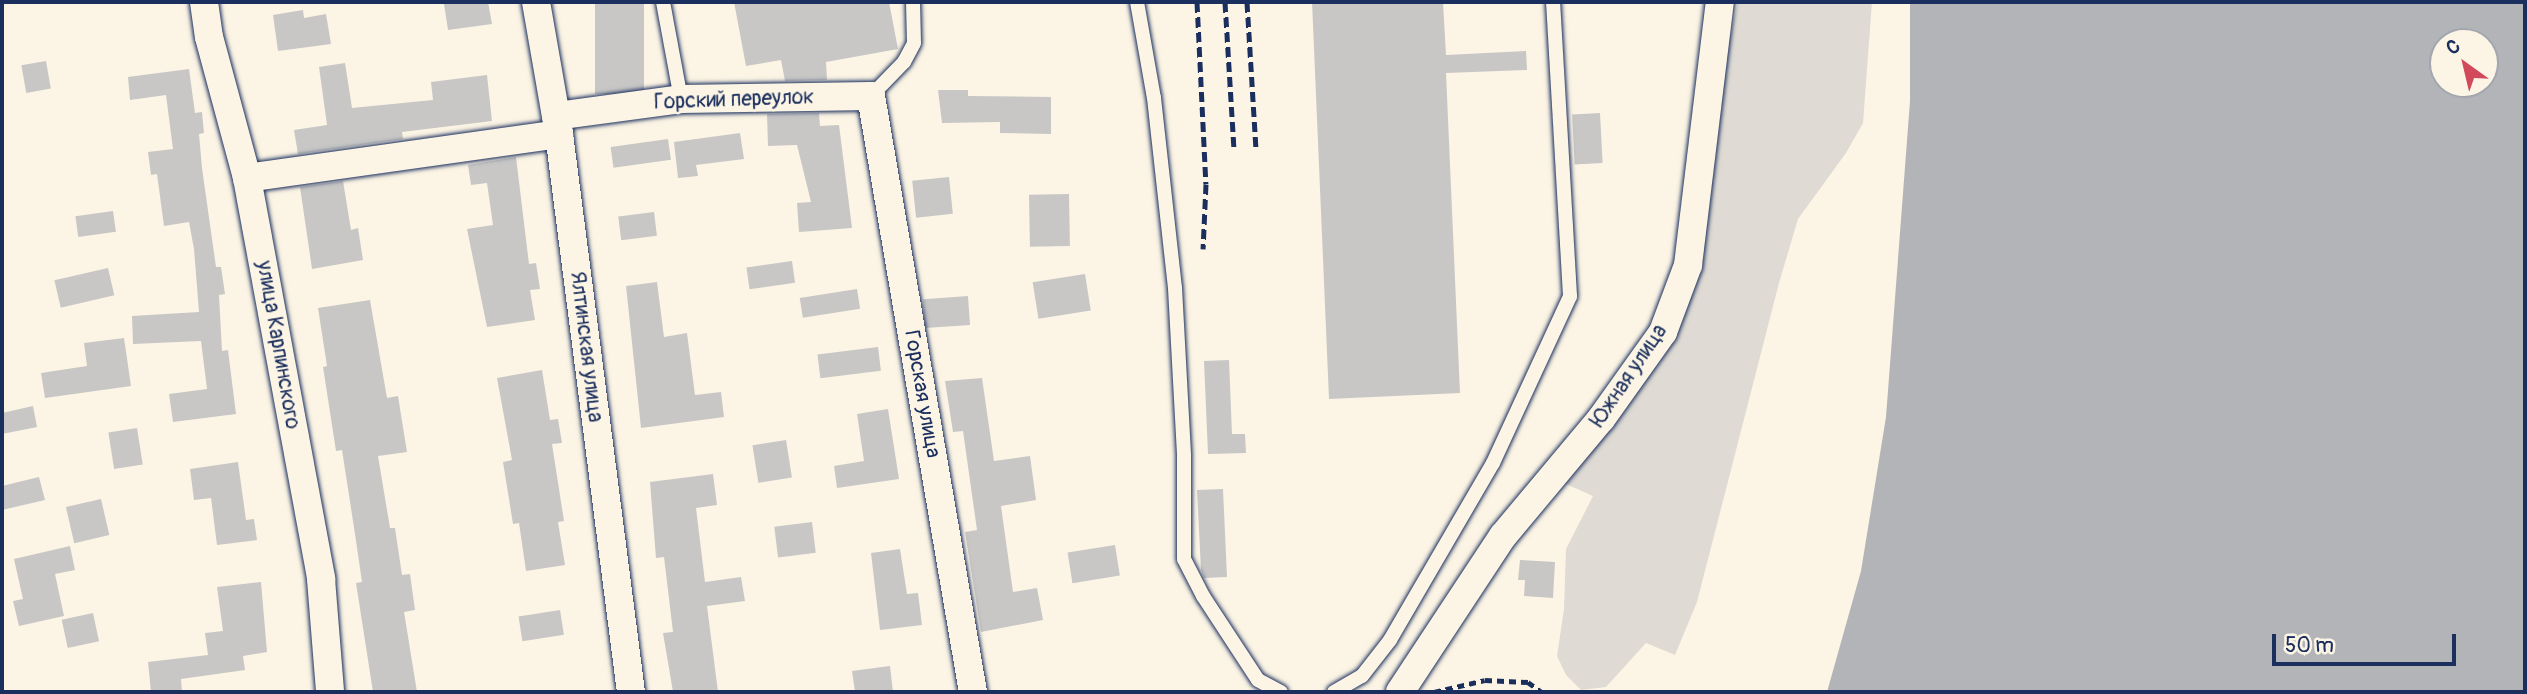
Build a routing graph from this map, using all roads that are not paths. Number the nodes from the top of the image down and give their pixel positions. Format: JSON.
{"nodes":[{"id":1,"x":204,"y":2,"type":"edge"},
{"id":2,"x":536,"y":2,"type":"edge"},
{"id":3,"x":663,"y":2,"type":"edge"},
{"id":4,"x":913,"y":2,"type":"edge"},
{"id":5,"x":1137,"y":2,"type":"edge"},
{"id":6,"x":1553,"y":2,"type":"edge"},
{"id":7,"x":1720,"y":2,"type":"edge"},
{"id":8,"x":871,"y":96,"type":"junction"},
{"id":9,"x":681,"y":99,"type":"junction"},
{"id":10,"x":558,"y":125,"type":"junction"},
{"id":11,"x":247,"y":178,"type":"junction"},
{"id":12,"x":330,"y":692,"type":"edge"},
{"id":13,"x":631,"y":692,"type":"edge"},
{"id":14,"x":973,"y":692,"type":"edge"},
{"id":15,"x":1281,"y":692,"type":"edge"},
{"id":16,"x":1334,"y":692,"type":"edge"},
{"id":17,"x":1399,"y":692,"type":"edge"}],
"edges":[{"from":1,"to":11,"type":"street","name":"улица Карпинского"},
{"from":2,"to":10,"type":"street","name":"Ялтинская улица"},
{"from":3,"to":9,"type":"lane"},
{"from":4,"to":8,"type":"lane"},
{"from":5,"to":15,"type":"lane"},
{"from":6,"to":16,"type":"lane"},
{"from":7,"to":17,"type":"street","name":"Южная улица"},
{"from":8,"to":9,"type":"street","name":"Горский переулок"},
{"from":8,"to":14,"type":"street","name":"Горская улица"},
{"from":9,"to":10,"type":"street","name":"Горский переулок"},
{"from":10,"to":11,"type":"street","name":"Горский переулок"},
{"from":10,"to":13,"type":"street","name":"Ялтинская улица"},
{"from":11,"to":12,"type":"street","name":"улица Карпинского"}]}
